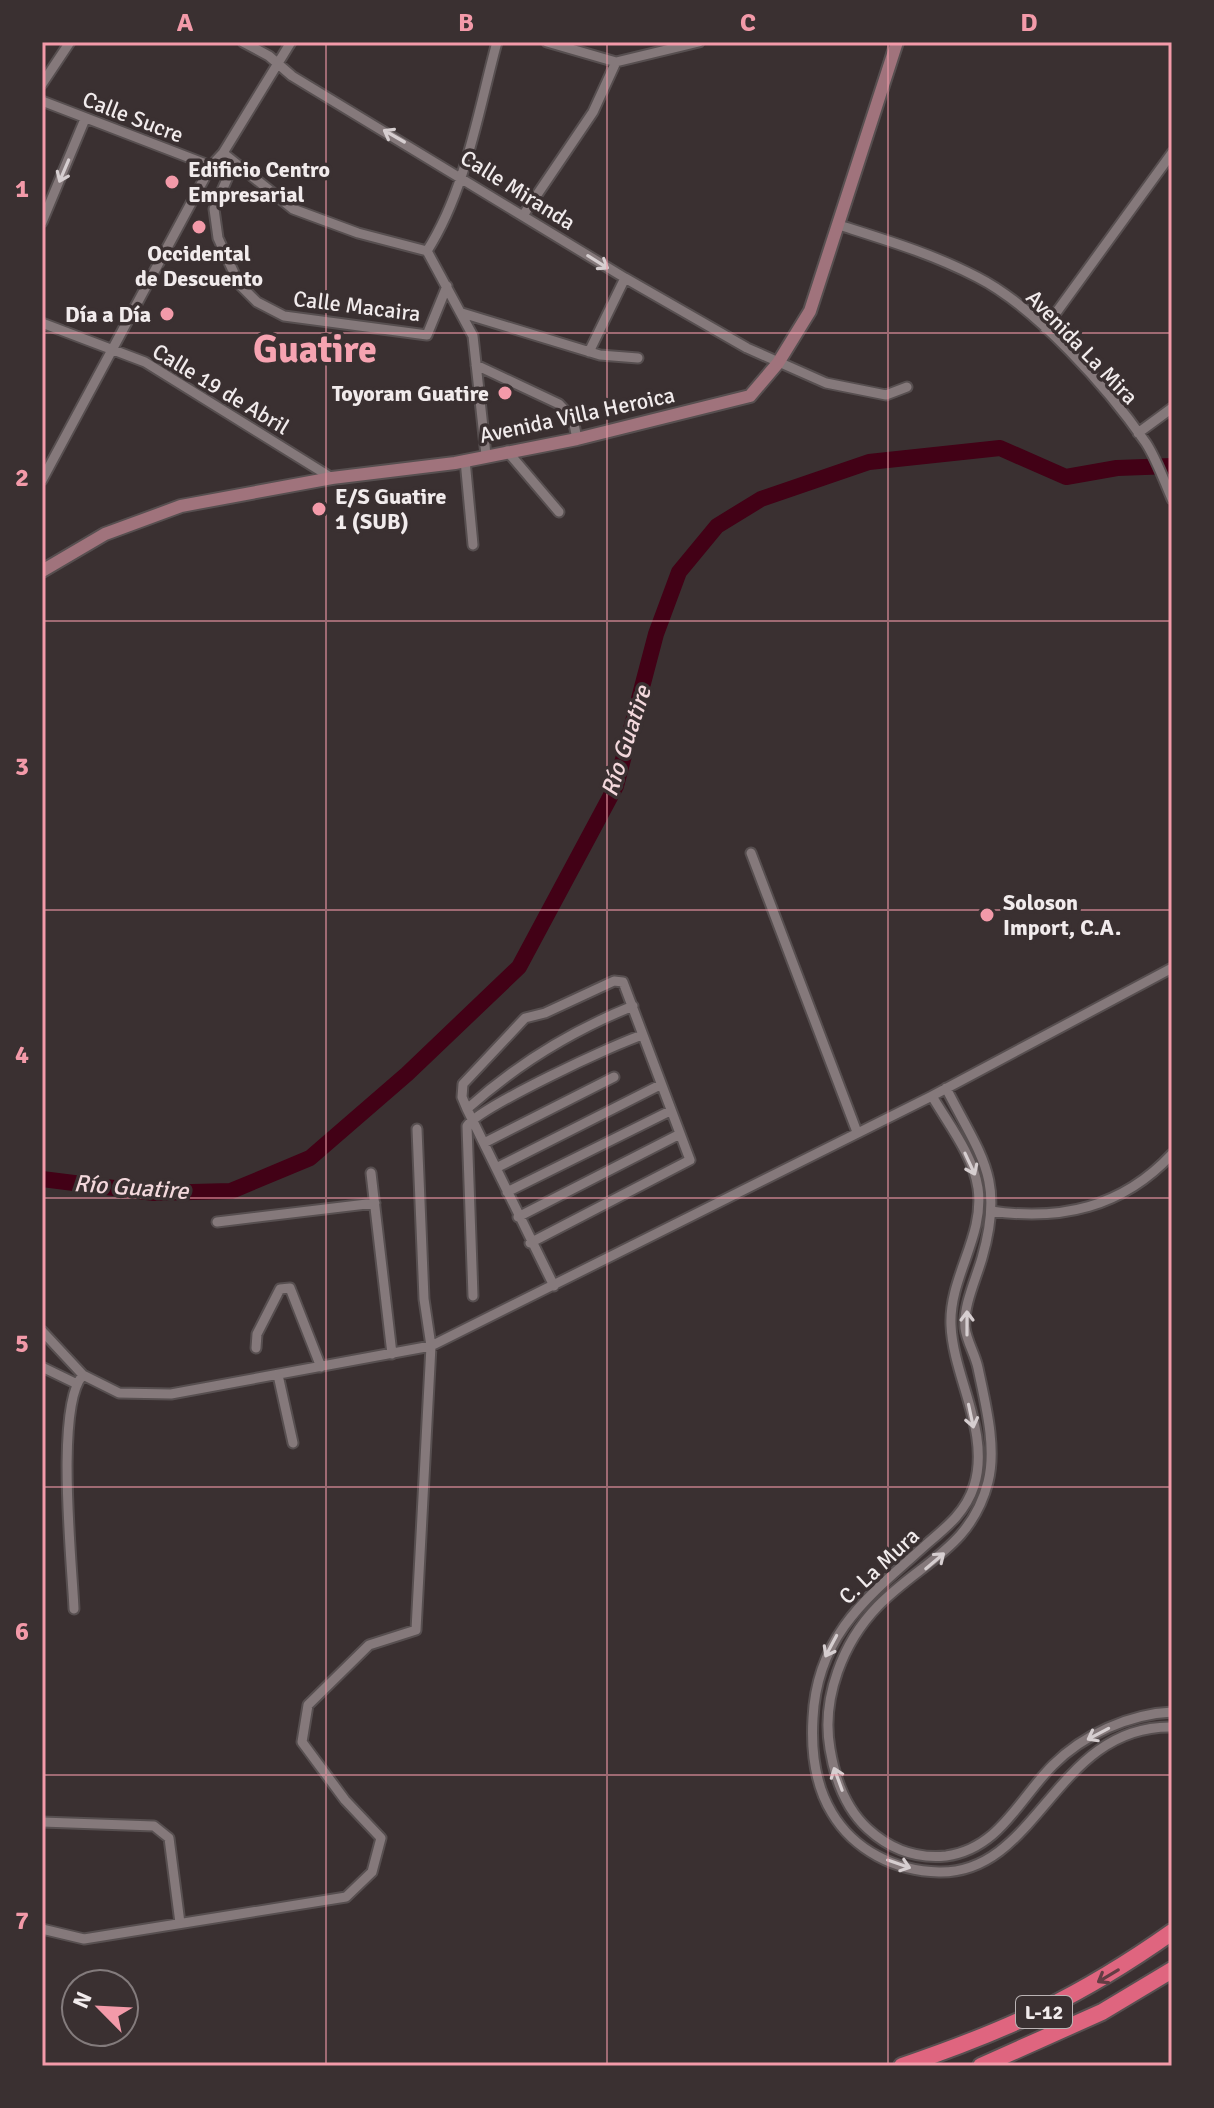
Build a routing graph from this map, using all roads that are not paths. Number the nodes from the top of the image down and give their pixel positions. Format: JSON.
{"nodes":[{"id":1,"x":70,"y":42,"type":"edge"},
{"id":2,"x":243,"y":42,"type":"edge"},
{"id":3,"x":291,"y":42,"type":"edge"},
{"id":4,"x":497,"y":42,"type":"edge"},
{"id":5,"x":547,"y":42,"type":"edge"},
{"id":6,"x":699,"y":42,"type":"edge"},
{"id":7,"x":897,"y":42,"type":"edge"},
{"id":8,"x":616,"y":62,"type":"junction"},
{"id":9,"x":278,"y":64,"type":"junction"},
{"id":10,"x":42,"y":84,"type":"edge"},
{"id":11,"x":42,"y":101,"type":"edge"},
{"id":12,"x":85,"y":119,"type":"junction"},
{"id":13,"x":223,"y":153,"type":"junction"},
{"id":14,"x":1172,"y":153,"type":"edge"},
{"id":15,"x":211,"y":166,"type":"junction"},
{"id":16,"x":461,"y":175,"type":"junction"},
{"id":17,"x":524,"y":214,"type":"junction"},
{"id":18,"x":42,"y":222,"type":"edge"},
{"id":19,"x":839,"y":225,"type":"junction"},
{"id":20,"x":427,"y":251,"type":"junction"},
{"id":21,"x":625,"y":278,"type":"junction"},
{"id":22,"x":447,"y":286,"type":"junction"},
{"id":23,"x":462,"y":313,"type":"junction"},
{"id":24,"x":42,"y":323,"type":"edge"},
{"id":25,"x":1045,"y":328,"type":"junction"},
{"id":26,"x":112,"y":348,"type":"junction"},
{"id":27,"x":589,"y":352,"type":"junction"},
{"id":28,"x":638,"y":358,"type":"dead end"},
{"id":29,"x":778,"y":363,"type":"junction"},
{"id":30,"x":476,"y":365,"type":"junction"},
{"id":31,"x":907,"y":387,"type":"dead end"},
{"id":32,"x":1172,"y":408,"type":"edge"},
{"id":33,"x":1138,"y":433,"type":"junction"},
{"id":34,"x":577,"y":439,"type":"junction"},
{"id":35,"x":507,"y":451,"type":"junction"},
{"id":36,"x":486,"y":455,"type":"junction"},
{"id":37,"x":465,"y":460,"type":"junction"},
{"id":38,"x":332,"y":478,"type":"junction"},
{"id":39,"x":42,"y":480,"type":"edge"},
{"id":40,"x":1172,"y":499,"type":"edge"},
{"id":41,"x":559,"y":512,"type":"dead end"},
{"id":42,"x":473,"y":545,"type":"dead end"},
{"id":43,"x":42,"y":571,"type":"edge"},
{"id":44,"x":751,"y":853,"type":"dead end"},
{"id":45,"x":1172,"y":968,"type":"edge"},
{"id":46,"x":633,"y":1006,"type":"junction"},
{"id":47,"x":643,"y":1035,"type":"junction"},
{"id":48,"x":614,"y":1077,"type":"dead end"},
{"id":49,"x":660,"y":1085,"type":"junction"},
{"id":50,"x":946,"y":1088,"type":"junction"},
{"id":51,"x":932,"y":1096,"type":"junction"},
{"id":52,"x":670,"y":1111,"type":"junction"},
{"id":53,"x":469,"y":1114,"type":"junction"},
{"id":54,"x":417,"y":1129,"type":"dead end"},
{"id":55,"x":857,"y":1132,"type":"junction"},
{"id":56,"x":680,"y":1134,"type":"junction"},
{"id":57,"x":484,"y":1143,"type":"junction"},
{"id":58,"x":1172,"y":1154,"type":"edge"},
{"id":59,"x":498,"y":1167,"type":"junction"},
{"id":60,"x":371,"y":1173,"type":"dead end"},
{"id":61,"x":507,"y":1192,"type":"junction"},
{"id":62,"x":375,"y":1203,"type":"junction"},
{"id":63,"x":979,"y":1210,"type":"junction"},
{"id":64,"x":993,"y":1212,"type":"junction"},
{"id":65,"x":518,"y":1217,"type":"junction"},
{"id":66,"x":217,"y":1222,"type":"dead end"},
{"id":67,"x":530,"y":1243,"type":"junction"},
{"id":68,"x":554,"y":1286,"type":"junction"},
{"id":69,"x":473,"y":1296,"type":"dead end"},
{"id":70,"x":42,"y":1331,"type":"edge"},
{"id":71,"x":431,"y":1346,"type":"junction"},
{"id":72,"x":256,"y":1348,"type":"dead end"},
{"id":73,"x":392,"y":1354,"type":"junction"},
{"id":74,"x":42,"y":1367,"type":"edge"},
{"id":75,"x":321,"y":1367,"type":"junction"},
{"id":76,"x":83,"y":1375,"type":"junction"},
{"id":77,"x":278,"y":1375,"type":"junction"},
{"id":78,"x":75,"y":1383,"type":"junction"},
{"id":79,"x":293,"y":1443,"type":"dead end"},
{"id":80,"x":74,"y":1609,"type":"dead end"},
{"id":81,"x":1172,"y":1712,"type":"edge"},
{"id":82,"x":1172,"y":1727,"type":"edge"},
{"id":83,"x":42,"y":1822,"type":"edge"},
{"id":84,"x":180,"y":1923,"type":"junction"},
{"id":85,"x":42,"y":1929,"type":"edge"},
{"id":86,"x":1172,"y":1932,"type":"edge"},
{"id":87,"x":1172,"y":1970,"type":"edge"},
{"id":88,"x":902,"y":2066,"type":"edge"},
{"id":89,"x":981,"y":2066,"type":"edge"}],
"edges":[{"from":1,"to":10,"type":"street"},
{"from":2,"to":9,"type":"street","name":"Calle Miranda"},
{"from":3,"to":9,"type":"street"},
{"from":4,"to":16,"type":"street"},
{"from":5,"to":8,"type":"street"},
{"from":6,"to":8,"type":"street"},
{"from":7,"to":19,"type":"main road","name":"Avenida Villa Heroica"},
{"from":8,"to":17,"type":"street"},
{"from":9,"to":13,"type":"street"},
{"from":16,"to":9,"type":"street","name":"Calle Miranda","one_way":true},
{"from":11,"to":12,"type":"street","name":"Calle Sucre"},
{"from":12,"to":15,"type":"street","name":"Calle Sucre"},
{"from":12,"to":18,"type":"street","one_way":true},
{"from":13,"to":15,"type":"street"},
{"from":13,"to":20,"type":"street"},
{"from":13,"to":22,"type":"street","name":"Calle Macaira"},
{"from":14,"to":25,"type":"street"},
{"from":15,"to":26,"type":"street"},
{"from":16,"to":17,"type":"street","name":"Calle Miranda"},
{"from":16,"to":20,"type":"street"},
{"from":17,"to":21,"type":"street","name":"Calle Miranda","one_way":true},
{"from":19,"to":25,"type":"street","name":"Avenida La Mira"},
{"from":19,"to":29,"type":"main road","name":"Avenida Villa Heroica"},
{"from":20,"to":22,"type":"street"},
{"from":21,"to":27,"type":"street"},
{"from":21,"to":29,"type":"street","name":"Calle Miranda"},
{"from":22,"to":23,"type":"street"},
{"from":23,"to":27,"type":"street"},
{"from":23,"to":30,"type":"street"},
{"from":24,"to":26,"type":"street","name":"Calle 19 de Abril"},
{"from":25,"to":33,"type":"street","name":"Avenida La Mira"},
{"from":26,"to":38,"type":"street","name":"Calle 19 de Abril"},
{"from":26,"to":39,"type":"street"},
{"from":27,"to":28,"type":"street"},
{"from":29,"to":31,"type":"street","name":"Calle Miranda"},
{"from":29,"to":34,"type":"main road","name":"Avenida Villa Heroica"},
{"from":30,"to":34,"type":"street"},
{"from":30,"to":36,"type":"street"},
{"from":32,"to":33,"type":"street"},
{"from":33,"to":40,"type":"street","name":"Avenida La Mira"},
{"from":34,"to":35,"type":"main road","name":"Avenida Villa Heroica"},
{"from":35,"to":36,"type":"main road","name":"Avenida Villa Heroica"},
{"from":35,"to":41,"type":"street"},
{"from":36,"to":37,"type":"main road","name":"Avenida Villa Heroica"},
{"from":37,"to":38,"type":"main road","name":"Avenida Villa Heroica"},
{"from":37,"to":42,"type":"street"},
{"from":38,"to":43,"type":"main road","name":"Avenida Villa Heroica"},
{"from":44,"to":55,"type":"street"},
{"from":45,"to":50,"type":"street"},
{"from":46,"to":47,"type":"street"},
{"from":46,"to":53,"type":"street"},
{"from":46,"to":53,"type":"street"},
{"from":47,"to":49,"type":"street"},
{"from":47,"to":53,"type":"street"},
{"from":48,"to":57,"type":"street"},
{"from":49,"to":52,"type":"street"},
{"from":49,"to":59,"type":"street"},
{"from":50,"to":51,"type":"street"},
{"from":50,"to":64,"type":"street"},
{"from":51,"to":55,"type":"street"},
{"from":51,"to":63,"type":"street","name":"C. La Mura","one_way":true},
{"from":52,"to":56,"type":"street"},
{"from":52,"to":61,"type":"street"},
{"from":53,"to":57,"type":"street"},
{"from":53,"to":69,"type":"street"},
{"from":54,"to":71,"type":"street"},
{"from":55,"to":68,"type":"street"},
{"from":56,"to":65,"type":"street"},
{"from":56,"to":67,"type":"street"},
{"from":57,"to":59,"type":"street"},
{"from":58,"to":64,"type":"street"},
{"from":59,"to":61,"type":"street"},
{"from":60,"to":62,"type":"street"},
{"from":61,"to":65,"type":"street"},
{"from":62,"to":66,"type":"street"},
{"from":62,"to":73,"type":"street"},
{"from":63,"to":64,"type":"street"},
{"from":63,"to":82,"type":"street","name":"C. La Mura","one_way":true},
{"from":81,"to":64,"type":"street","one_way":true},
{"from":65,"to":67,"type":"street"},
{"from":67,"to":68,"type":"street"},
{"from":68,"to":71,"type":"street"},
{"from":70,"to":76,"type":"street"},
{"from":71,"to":73,"type":"street"},
{"from":71,"to":84,"type":"street"},
{"from":72,"to":75,"type":"street"},
{"from":73,"to":75,"type":"street"},
{"from":74,"to":78,"type":"street"},
{"from":75,"to":77,"type":"street"},
{"from":76,"to":77,"type":"street"},
{"from":76,"to":78,"type":"street"},
{"from":77,"to":79,"type":"street"},
{"from":78,"to":80,"type":"street"},
{"from":83,"to":84,"type":"street"},
{"from":84,"to":85,"type":"street"},
{"from":86,"to":88,"type":"highway","number":"L-12","one_way":true},
{"from":87,"to":89,"type":"highway","number":"L-12"}]}
